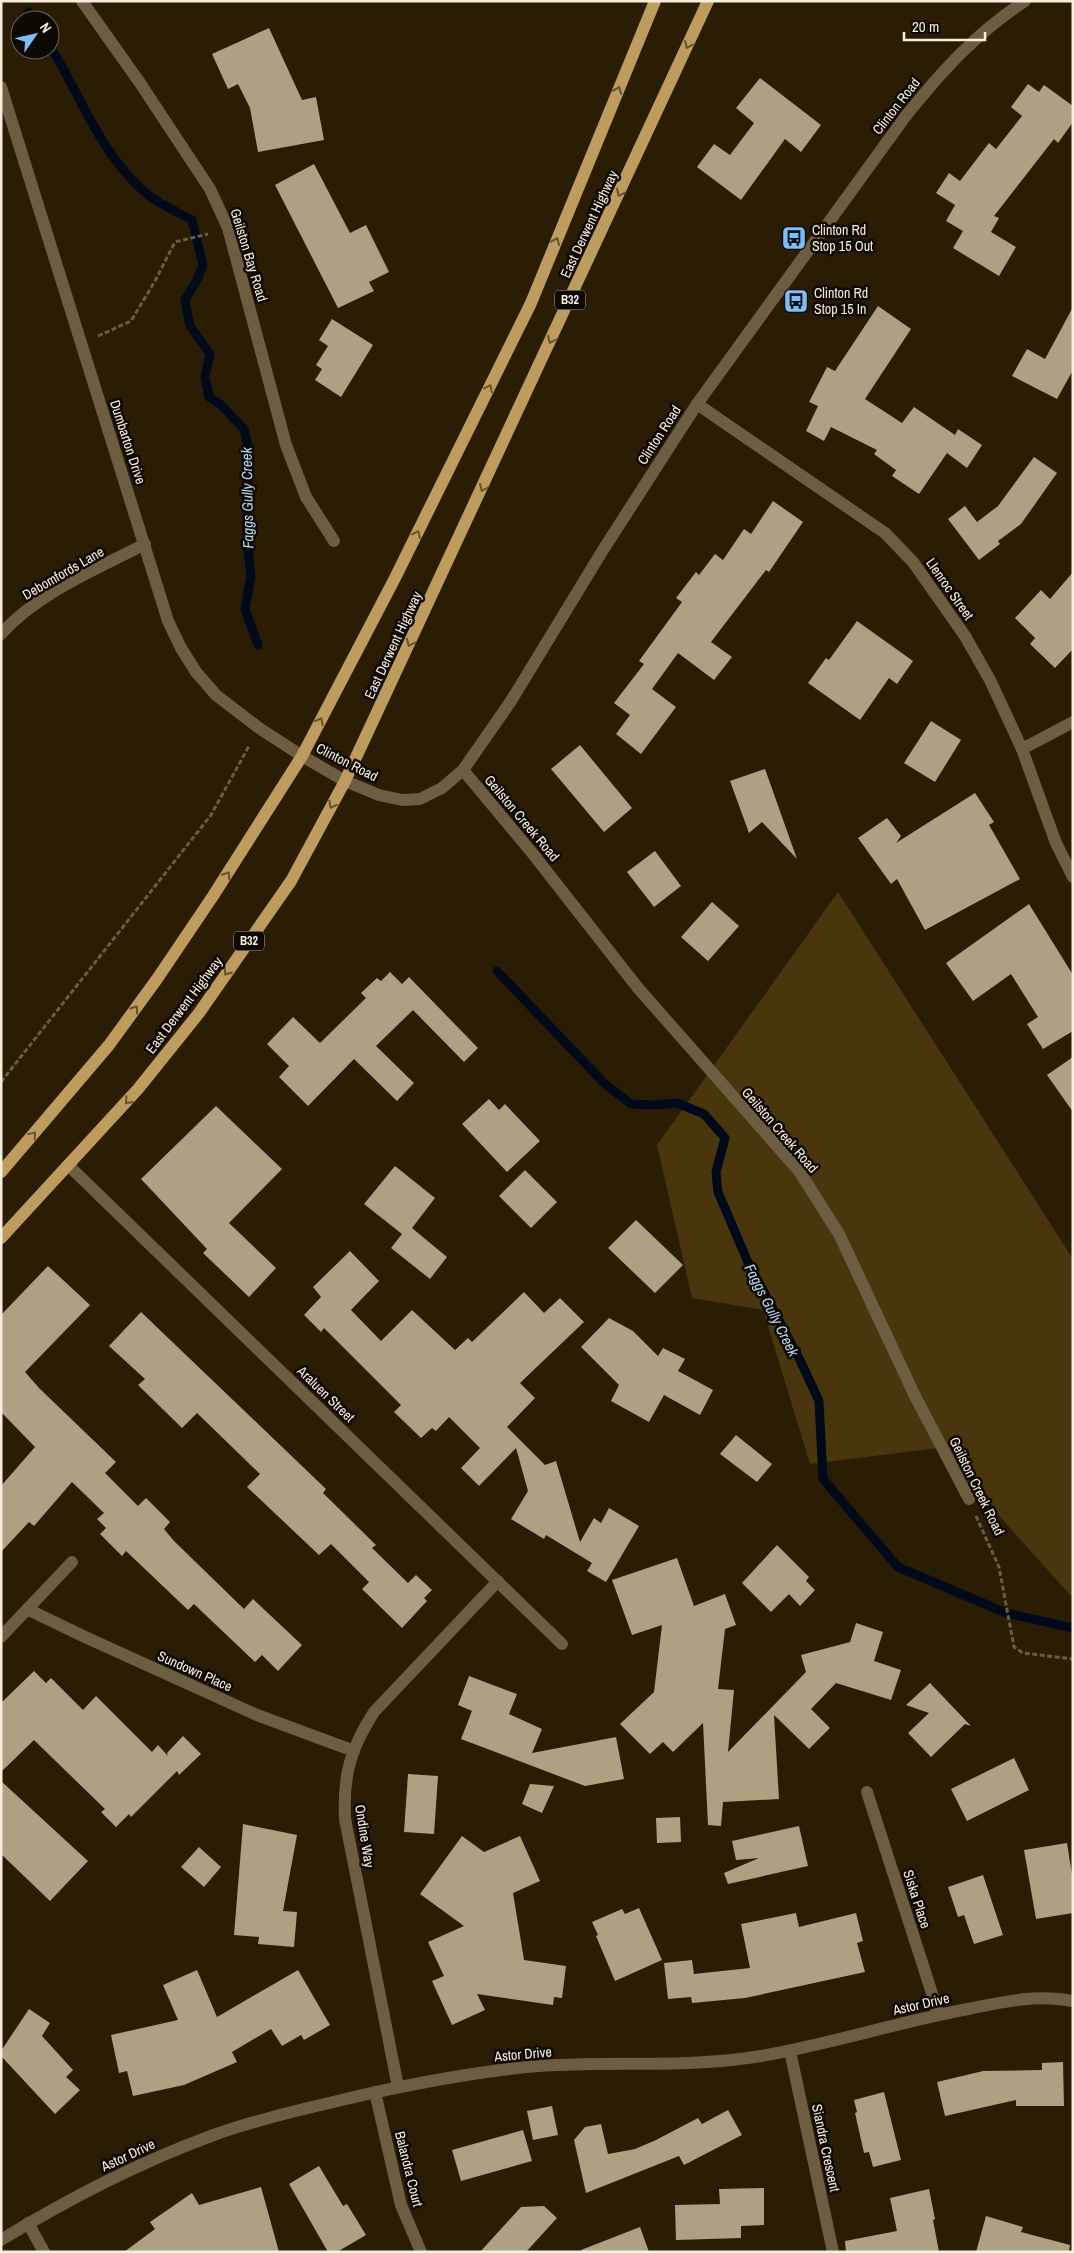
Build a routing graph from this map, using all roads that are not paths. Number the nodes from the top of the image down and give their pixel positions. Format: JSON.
{"nodes":[{"id":1,"x":82,"y":1,"type":"edge"},
{"id":2,"x":655,"y":1,"type":"edge"},
{"id":3,"x":708,"y":1,"type":"edge"},
{"id":4,"x":1025,"y":1,"type":"edge"},
{"id":5,"x":1,"y":87,"type":"edge"},
{"id":6,"x":697,"y":404,"type":"junction"},
{"id":7,"x":334,"y":541,"type":"dead end"},
{"id":8,"x":145,"y":544,"type":"junction"},
{"id":9,"x":1,"y":634,"type":"edge"},
{"id":10,"x":1073,"y":722,"type":"edge"},
{"id":11,"x":1022,"y":749,"type":"junction"},
{"id":12,"x":302,"y":756,"type":"junction"},
{"id":13,"x":462,"y":770,"type":"junction"},
{"id":14,"x":345,"y":781,"type":"junction"},
{"id":15,"x":1073,"y":877,"type":"edge"},
{"id":16,"x":69,"y":1166,"type":"junction"},
{"id":17,"x":1,"y":1172,"type":"edge"},
{"id":18,"x":1,"y":1238,"type":"edge"},
{"id":19,"x":969,"y":1499,"type":"road end"},
{"id":20,"x":72,"y":1562,"type":"dead end"},
{"id":21,"x":498,"y":1581,"type":"junction"},
{"id":22,"x":27,"y":1609,"type":"junction"},
{"id":23,"x":1,"y":1637,"type":"edge"},
{"id":24,"x":562,"y":1644,"type":"dead end"},
{"id":25,"x":354,"y":1751,"type":"junction"},
{"id":26,"x":867,"y":1792,"type":"dead end"},
{"id":27,"x":1073,"y":2001,"type":"edge"},
{"id":28,"x":939,"y":2014,"type":"junction"},
{"id":29,"x":790,"y":2051,"type":"junction"},
{"id":30,"x":398,"y":2087,"type":"junction"},
{"id":31,"x":375,"y":2092,"type":"junction"},
{"id":32,"x":28,"y":2223,"type":"junction"},
{"id":33,"x":2,"y":2238,"type":"edge"},
{"id":34,"x":44,"y":2252,"type":"edge"},
{"id":35,"x":421,"y":2252,"type":"edge"},
{"id":36,"x":833,"y":2252,"type":"edge"}],
"edges":[{"from":1,"to":7,"type":"street","name":"Geilston Bay Road"},
{"from":12,"to":2,"type":"main road","name":"East Derwent Highway","number":"B32","one_way":true},
{"from":3,"to":14,"type":"main road","name":"East Derwent Highway","number":"B32","one_way":true},
{"from":4,"to":6,"type":"street","name":"Clinton Road"},
{"from":5,"to":8,"type":"street","name":"Dumbarton Drive"},
{"from":6,"to":11,"type":"street","name":"Llenroc Street"},
{"from":6,"to":13,"type":"street","name":"Clinton Road"},
{"from":8,"to":9,"type":"street","name":"Debomfords Lane"},
{"from":8,"to":12,"type":"street","name":"Dumbarton Drive"},
{"from":10,"to":11,"type":"street"},
{"from":11,"to":15,"type":"street","name":"Llenroc Street"},
{"from":12,"to":14,"type":"street","name":"Clinton Road"},
{"from":17,"to":12,"type":"main road","name":"East Derwent Highway","number":"B32","one_way":true},
{"from":13,"to":14,"type":"street","name":"Clinton Road"},
{"from":13,"to":19,"type":"street","name":"Geilston Creek Road"},
{"from":14,"to":16,"type":"main road","name":"East Derwent Highway","number":"B32","one_way":true},
{"from":16,"to":18,"type":"main road","name":"East Derwent Highway","number":"B32"},
{"from":16,"to":21,"type":"street","name":"Araluen Street"},
{"from":20,"to":22,"type":"street"},
{"from":21,"to":24,"type":"street","name":"Araluen Street"},
{"from":21,"to":25,"type":"street","name":"Ondine Way"},
{"from":22,"to":23,"type":"street"},
{"from":22,"to":25,"type":"street","name":"Sundown Place"},
{"from":25,"to":30,"type":"street","name":"Ondine Way"},
{"from":26,"to":28,"type":"street","name":"Siska Place"},
{"from":27,"to":28,"type":"street","name":"Astor Drive"},
{"from":28,"to":29,"type":"street","name":"Astor Drive"},
{"from":29,"to":30,"type":"street","name":"Astor Drive"},
{"from":29,"to":36,"type":"street","name":"Siandra Crescent"},
{"from":30,"to":31,"type":"street","name":"Astor Drive"},
{"from":31,"to":32,"type":"street","name":"Astor Drive"},
{"from":31,"to":35,"type":"street","name":"Balandra Court"},
{"from":32,"to":33,"type":"street","name":"Astor Drive"},
{"from":32,"to":34,"type":"street"}]}
